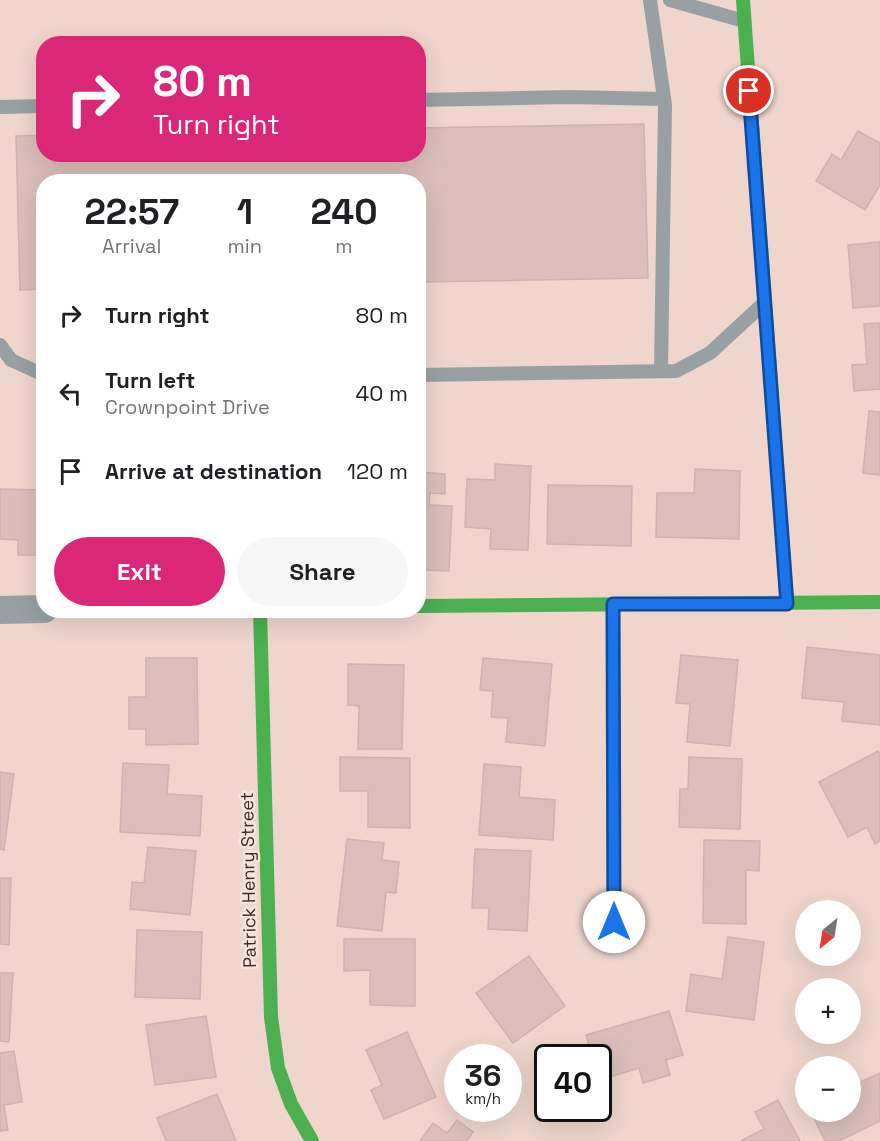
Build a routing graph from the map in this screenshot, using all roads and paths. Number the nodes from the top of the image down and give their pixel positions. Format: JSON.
{"nodes":[{"id":1,"x":650,"y":0,"type":"edge"},
{"id":2,"x":670,"y":0,"type":"edge"},
{"id":3,"x":743,"y":0,"type":"edge"},
{"id":4,"x":744,"y":21,"type":"junction"},
{"id":5,"x":664,"y":99,"type":"junction"},
{"id":6,"x":426,"y":100,"type":"edge"},
{"id":7,"x":36,"y":106,"type":"edge"},
{"id":8,"x":0,"y":107,"type":"edge"},
{"id":9,"x":765,"y":302,"type":"junction"},
{"id":10,"x":0,"y":345,"type":"edge"},
{"id":11,"x":36,"y":371,"type":"edge"},
{"id":12,"x":661,"y":371,"type":"junction"},
{"id":13,"x":426,"y":375,"type":"edge"},
{"id":14,"x":880,"y":602,"type":"edge"},
{"id":15,"x":613,"y":604,"type":"junction"},
{"id":16,"x":787,"y":604,"type":"junction"},
{"id":17,"x":426,"y":606,"type":"edge"},
{"id":18,"x":36,"y":609,"type":"edge"},
{"id":19,"x":0,"y":610,"type":"edge"},
{"id":20,"x":260,"y":618,"type":"edge"},
{"id":21,"x":614,"y":922,"type":"dead end"},
{"id":22,"x":312,"y":1141,"type":"edge"}],
"edges":[{"from":1,"to":5,"type":"lane"},
{"from":2,"to":4,"type":"lane"},
{"from":3,"to":4,"type":"street"},
{"from":4,"to":9,"type":"street"},
{"from":5,"to":6,"type":"lane"},
{"from":5,"to":12,"type":"lane"},
{"from":7,"to":8,"type":"lane"},
{"from":9,"to":12,"type":"lane"},
{"from":9,"to":16,"type":"street"},
{"from":10,"to":11,"type":"lane"},
{"from":12,"to":13,"type":"lane"},
{"from":14,"to":16,"type":"street"},
{"from":15,"to":16,"type":"street"},
{"from":15,"to":17,"type":"street"},
{"from":15,"to":21,"type":"street"},
{"from":18,"to":19,"type":"street"},
{"from":20,"to":22,"type":"street","name":"Patrick Henry Street"}]}
